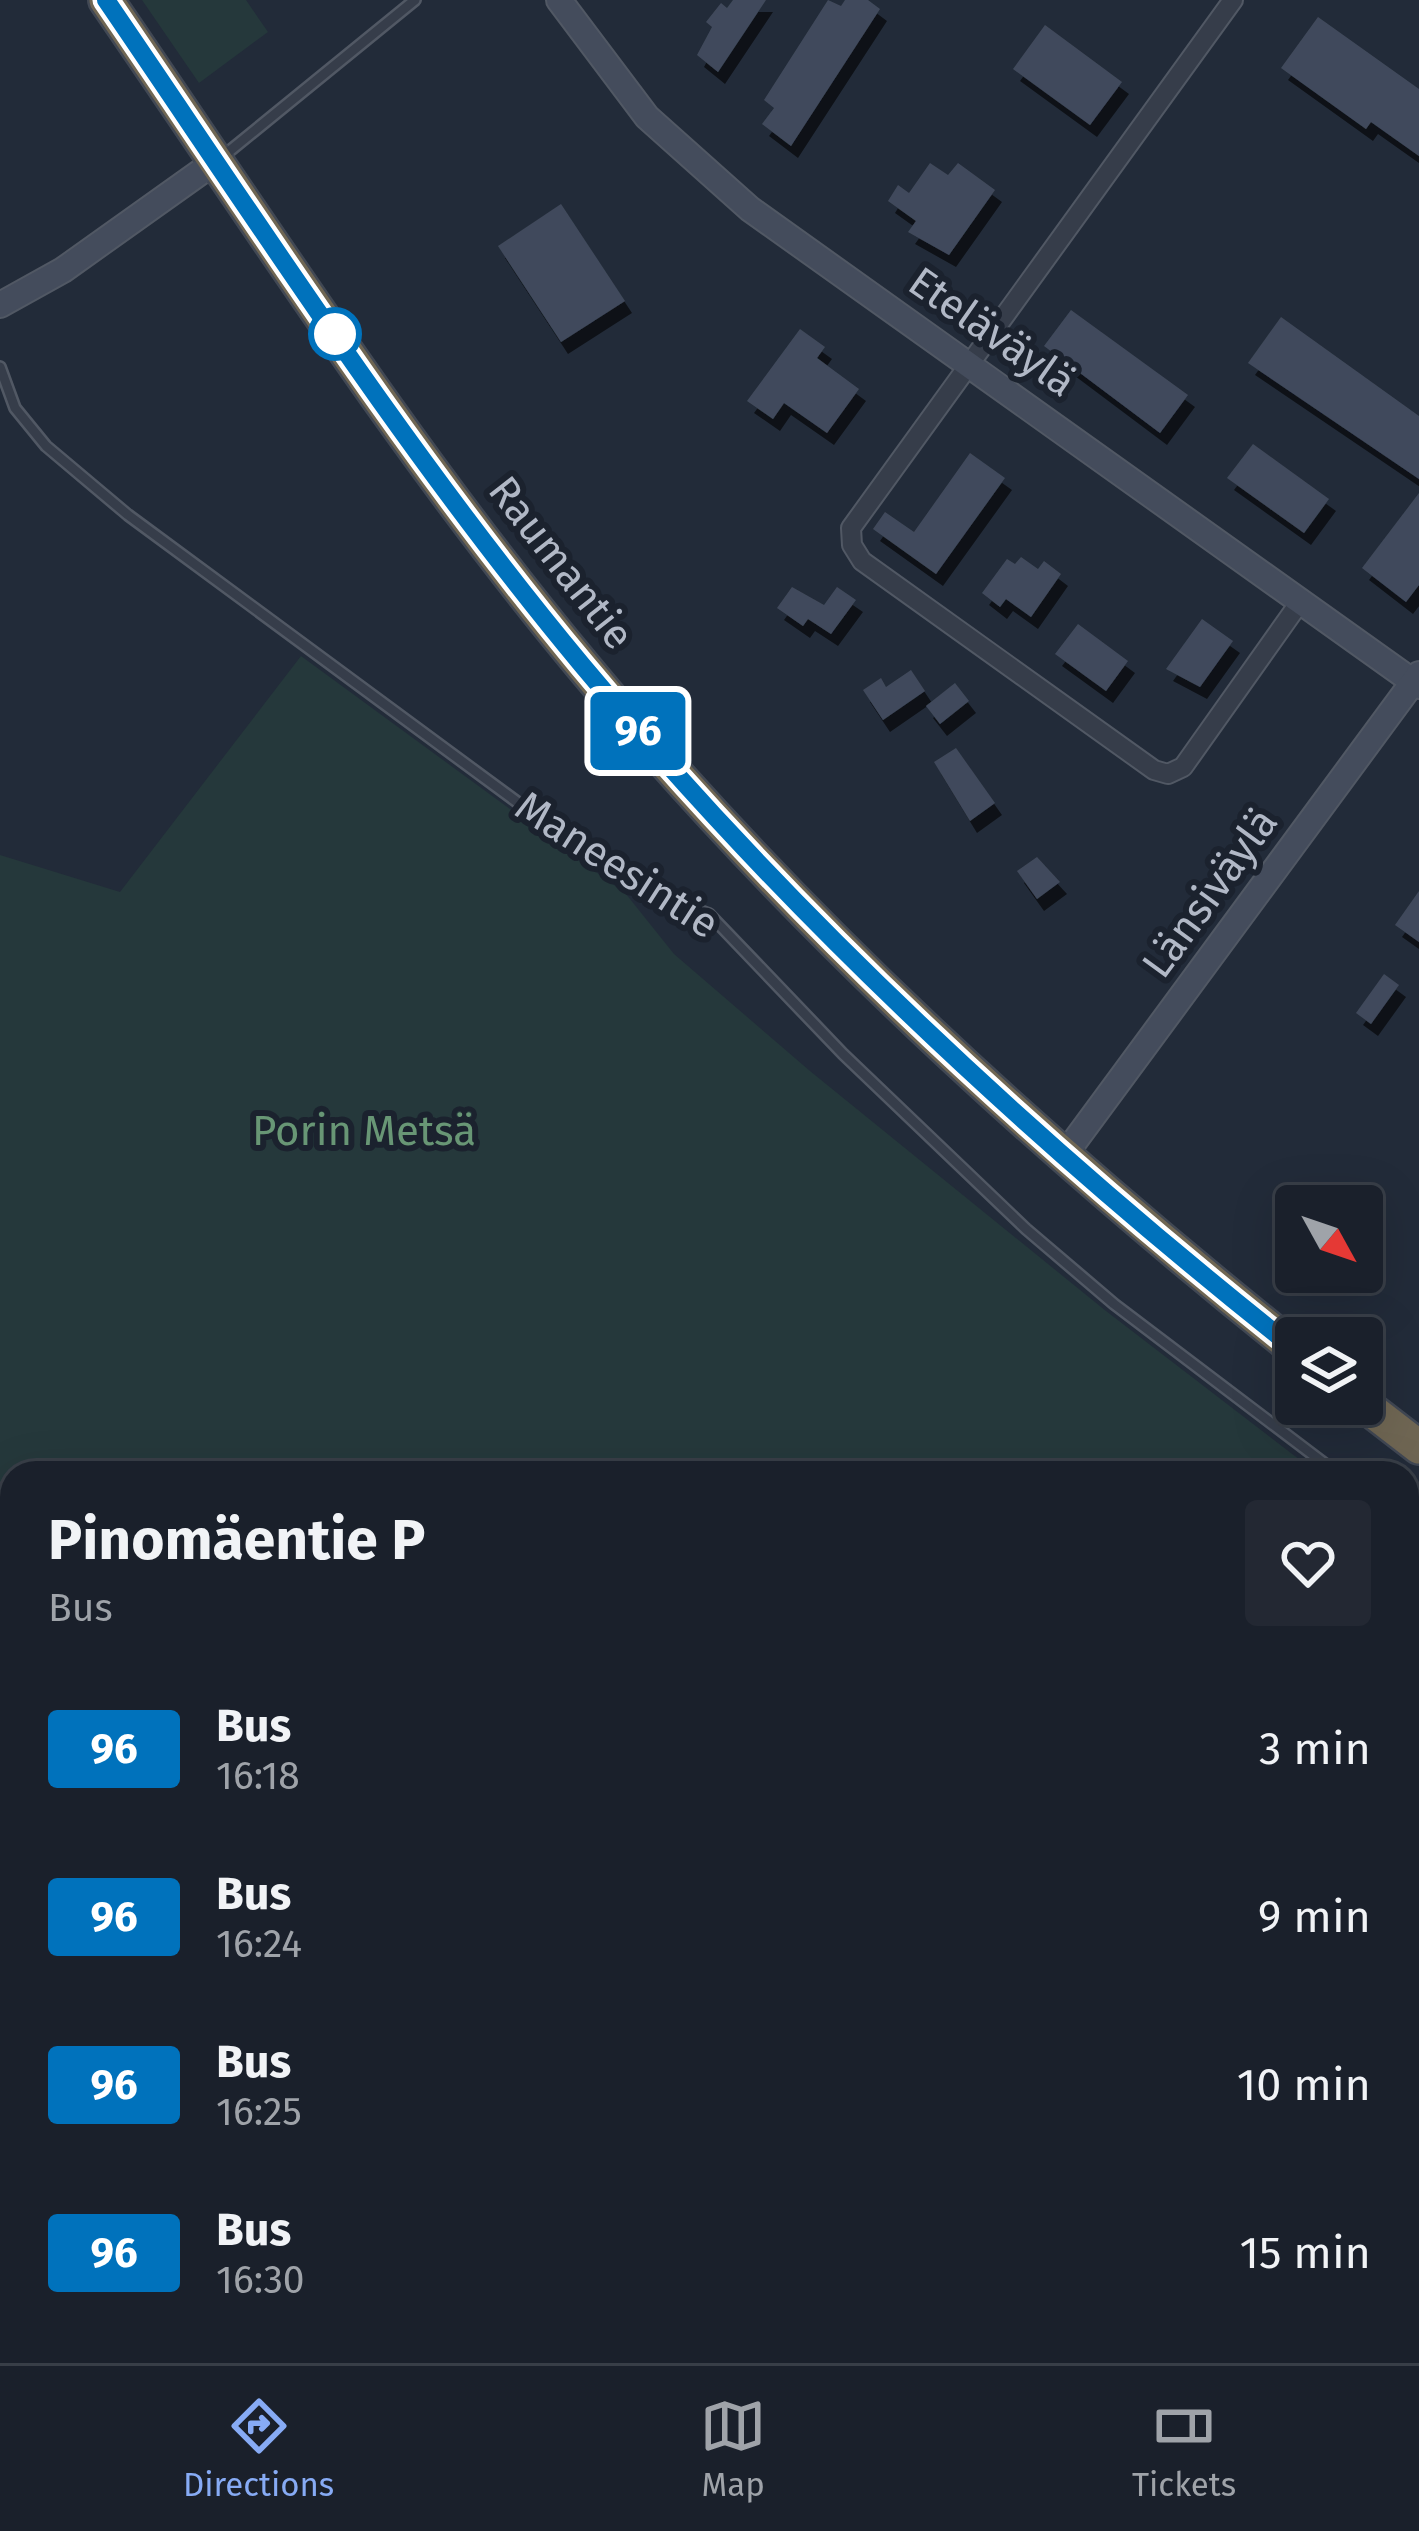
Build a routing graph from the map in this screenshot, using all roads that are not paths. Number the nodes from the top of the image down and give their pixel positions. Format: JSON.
{"nodes":[{"id":1,"x":106,"y":0,"type":"edge"},
{"id":2,"x":415,"y":0,"type":"edge"},
{"id":3,"x":559,"y":0,"type":"edge"},
{"id":4,"x":1233,"y":0,"type":"edge"},
{"id":5,"x":217,"y":161,"type":"junction"},
{"id":6,"x":0,"y":305,"type":"edge"},
{"id":7,"x":970,"y":364,"type":"junction"},
{"id":8,"x":0,"y":367,"type":"edge"},
{"id":9,"x":1300,"y":602,"type":"junction"},
{"id":10,"x":1417,"y":681,"type":"edge"},
{"id":11,"x":1063,"y":1157,"type":"junction"},
{"id":12,"x":1275,"y":1333,"type":"edge"},
{"id":13,"x":1383,"y":1419,"type":"edge"},
{"id":14,"x":1419,"y":1447,"type":"edge"},
{"id":15,"x":1321,"y":1461,"type":"edge"}],
"edges":[{"from":1,"to":5,"type":"highway","name":"Raumantie"},
{"from":2,"to":5,"type":"lane"},
{"from":3,"to":7,"type":"street","name":"Eteläväylä"},
{"from":4,"to":7,"type":"street"},
{"from":5,"to":6,"type":"street"},
{"from":5,"to":11,"type":"highway","name":"Raumantie"},
{"from":7,"to":9,"type":"street","name":"Eteläväylä"},
{"from":7,"to":9,"type":"street"},
{"from":8,"to":15,"type":"lane","name":"Maneesintie"},
{"from":9,"to":10,"type":"street","name":"Eteläväylä"},
{"from":10,"to":11,"type":"street","name":"Länsiväylä"},
{"from":11,"to":12,"type":"highway","name":"Raumantie"},
{"from":13,"to":14,"type":"highway"}]}
